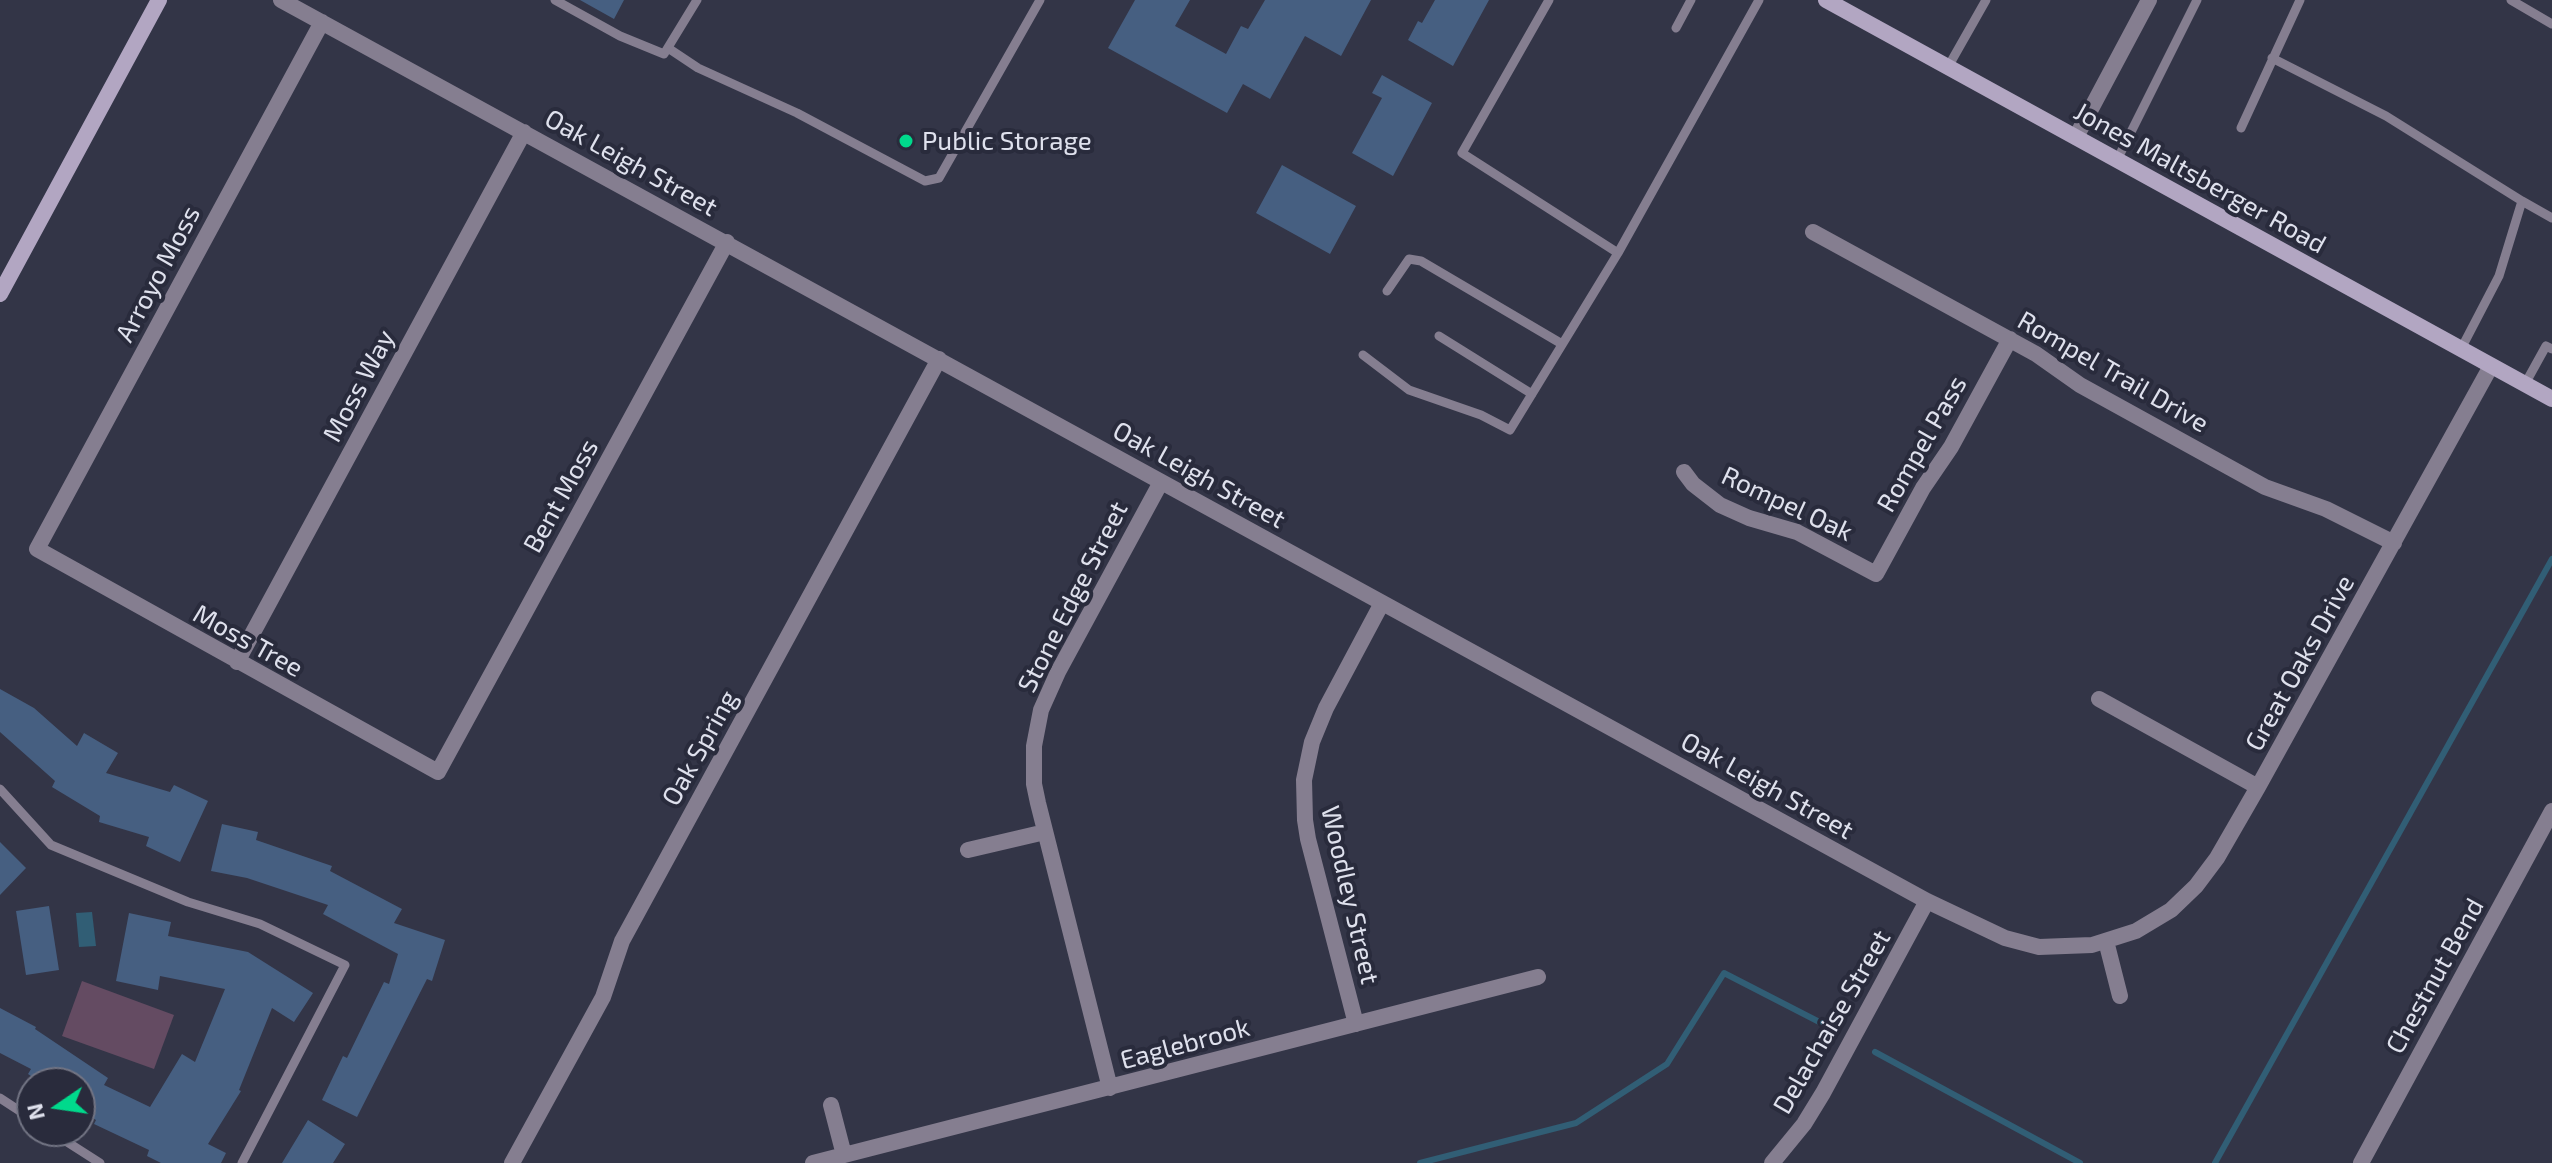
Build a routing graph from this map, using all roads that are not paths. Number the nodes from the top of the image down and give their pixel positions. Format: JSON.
{"nodes":[{"id":1,"x":159,"y":0,"type":"edge"},
{"id":2,"x":281,"y":0,"type":"edge"},
{"id":3,"x":555,"y":0,"type":"edge"},
{"id":4,"x":697,"y":0,"type":"edge"},
{"id":5,"x":1040,"y":0,"type":"edge"},
{"id":6,"x":1549,"y":0,"type":"edge"},
{"id":7,"x":1691,"y":0,"type":"edge"},
{"id":8,"x":1759,"y":0,"type":"edge"},
{"id":9,"x":1826,"y":0,"type":"edge"},
{"id":10,"x":1986,"y":0,"type":"edge"},
{"id":11,"x":2149,"y":0,"type":"edge"},
{"id":12,"x":2197,"y":0,"type":"edge"},
{"id":13,"x":2300,"y":0,"type":"edge"},
{"id":14,"x":2511,"y":0,"type":"edge"},
{"id":15,"x":322,"y":22,"type":"junction"},
{"id":16,"x":2552,"y":24,"type":"edge"},
{"id":17,"x":1676,"y":28,"type":"dead end"},
{"id":18,"x":668,"y":48,"type":"junction"},
{"id":19,"x":2272,"y":58,"type":"junction"},
{"id":20,"x":1948,"y":67,"type":"junction"},
{"id":21,"x":2241,"y":128,"type":"dead end"},
{"id":22,"x":524,"y":132,"type":"junction"},
{"id":23,"x":2076,"y":137,"type":"junction"},
{"id":24,"x":2117,"y":160,"type":"junction"},
{"id":25,"x":2522,"y":201,"type":"junction"},
{"id":26,"x":2552,"y":218,"type":"edge"},
{"id":27,"x":1813,"y":232,"type":"dead end"},
{"id":28,"x":727,"y":242,"type":"junction"},
{"id":29,"x":1618,"y":253,"type":"junction"},
{"id":30,"x":1387,"y":291,"type":"dead end"},
{"id":31,"x":0,"y":294,"type":"edge"},
{"id":32,"x":1439,"y":336,"type":"dead end"},
{"id":33,"x":2010,"y":339,"type":"junction"},
{"id":34,"x":1562,"y":344,"type":"junction"},
{"id":35,"x":2461,"y":349,"type":"junction"},
{"id":36,"x":2552,"y":349,"type":"edge"},
{"id":37,"x":1363,"y":355,"type":"dead end"},
{"id":38,"x":939,"y":359,"type":"junction"},
{"id":39,"x":2491,"y":366,"type":"junction"},
{"id":40,"x":2525,"y":384,"type":"junction"},
{"id":41,"x":1532,"y":394,"type":"junction"},
{"id":42,"x":2552,"y":399,"type":"edge"},
{"id":43,"x":1684,"y":472,"type":"dead end"},
{"id":44,"x":1161,"y":482,"type":"junction"},
{"id":45,"x":2394,"y":543,"type":"junction"},
{"id":46,"x":37,"y":549,"type":"joint"},
{"id":47,"x":1876,"y":574,"type":"joint"},
{"id":48,"x":1382,"y":603,"type":"junction"},
{"id":49,"x":237,"y":662,"type":"junction"},
{"id":50,"x":2099,"y":699,"type":"dead end"},
{"id":51,"x":438,"y":772,"type":"joint"},
{"id":52,"x":2258,"y":787,"type":"junction"},
{"id":53,"x":0,"y":789,"type":"edge"},
{"id":54,"x":2552,"y":811,"type":"edge"},
{"id":55,"x":1045,"y":832,"type":"junction"},
{"id":56,"x":968,"y":850,"type":"dead end"},
{"id":57,"x":1927,"y":901,"type":"junction"},
{"id":58,"x":2106,"y":941,"type":"junction"},
{"id":59,"x":1538,"y":977,"type":"dead end"},
{"id":60,"x":2120,"y":996,"type":"dead end"},
{"id":61,"x":1356,"y":1024,"type":"junction"},
{"id":62,"x":1110,"y":1088,"type":"junction"},
{"id":63,"x":831,"y":1105,"type":"dead end"},
{"id":64,"x":75,"y":1147,"type":"edge"},
{"id":65,"x":844,"y":1155,"type":"junction"},
{"id":66,"x":514,"y":1162,"type":"edge"},
{"id":67,"x":100,"y":1163,"type":"edge"},
{"id":68,"x":242,"y":1163,"type":"edge"},
{"id":69,"x":813,"y":1163,"type":"edge"},
{"id":70,"x":1772,"y":1163,"type":"edge"},
{"id":71,"x":2361,"y":1163,"type":"edge"}],
"edges":[{"from":1,"to":31,"type":"main road"},
{"from":2,"to":15,"type":"street","name":"Oak Leigh Street"},
{"from":3,"to":18,"type":"lane"},
{"from":4,"to":18,"type":"lane"},
{"from":5,"to":18,"type":"lane"},
{"from":6,"to":29,"type":"lane"},
{"from":7,"to":17,"type":"lane"},
{"from":8,"to":29,"type":"lane"},
{"from":9,"to":20,"type":"main road","name":"Jones Maltsberger Road"},
{"from":10,"to":20,"type":"lane"},
{"from":11,"to":23,"type":"street"},
{"from":12,"to":24,"type":"lane"},
{"from":13,"to":19,"type":"lane"},
{"from":14,"to":16,"type":"lane"},
{"from":15,"to":22,"type":"street","name":"Oak Leigh Street"},
{"from":15,"to":46,"type":"street","name":"Arroyo Moss"},
{"from":19,"to":21,"type":"lane"},
{"from":19,"to":25,"type":"lane"},
{"from":20,"to":23,"type":"main road","name":"Jones Maltsberger Road"},
{"from":22,"to":28,"type":"street","name":"Oak Leigh Street"},
{"from":22,"to":49,"type":"street","name":"Moss Way"},
{"from":23,"to":24,"type":"main road","name":"Jones Maltsberger Road"},
{"from":24,"to":35,"type":"main road","name":"Jones Maltsberger Road"},
{"from":25,"to":26,"type":"lane"},
{"from":25,"to":35,"type":"lane"},
{"from":27,"to":33,"type":"street","name":"Rompel Trail Drive"},
{"from":28,"to":38,"type":"street","name":"Oak Leigh Street"},
{"from":28,"to":51,"type":"street","name":"Bent Moss"},
{"from":29,"to":34,"type":"lane"},
{"from":30,"to":34,"type":"lane"},
{"from":32,"to":41,"type":"lane"},
{"from":33,"to":45,"type":"street","name":"Rompel Trail Drive"},
{"from":33,"to":47,"type":"street","name":"Rompel Pass"},
{"from":34,"to":41,"type":"lane"},
{"from":35,"to":39,"type":"main road","name":"Jones Maltsberger Road"},
{"from":36,"to":40,"type":"lane"},
{"from":37,"to":41,"type":"lane"},
{"from":38,"to":44,"type":"street","name":"Oak Leigh Street"},
{"from":38,"to":66,"type":"street","name":"Oak Spring"},
{"from":39,"to":40,"type":"main road","name":"Jones Maltsberger Road"},
{"from":39,"to":45,"type":"street","name":"Great Oaks Drive"},
{"from":40,"to":42,"type":"main road","name":"Jones Maltsberger Road"},
{"from":43,"to":47,"type":"street","name":"Rompel Oak"},
{"from":44,"to":48,"type":"street","name":"Oak Leigh Street"},
{"from":44,"to":55,"type":"street","name":"Stone Edge Street"},
{"from":45,"to":52,"type":"street","name":"Great Oaks Drive"},
{"from":46,"to":49,"type":"street","name":"Moss Tree"},
{"from":48,"to":57,"type":"street","name":"Oak Leigh Street"},
{"from":48,"to":61,"type":"street","name":"Woodley Street"},
{"from":49,"to":51,"type":"street","name":"Moss Tree"},
{"from":50,"to":52,"type":"street"},
{"from":52,"to":58,"type":"street","name":"Great Oaks Drive"},
{"from":53,"to":68,"type":"lane"},
{"from":54,"to":71,"type":"street","name":"Chestnut Bend"},
{"from":55,"to":56,"type":"street"},
{"from":55,"to":62,"type":"street","name":"Stone Edge Street"},
{"from":57,"to":58,"type":"street","name":"Oak Leigh Street"},
{"from":57,"to":70,"type":"street","name":"Delachaise Street"},
{"from":58,"to":60,"type":"street"},
{"from":59,"to":61,"type":"street","name":"Eaglebrook"},
{"from":61,"to":62,"type":"street","name":"Eaglebrook"},
{"from":62,"to":65,"type":"street","name":"Eaglebrook"},
{"from":63,"to":65,"type":"street"},
{"from":64,"to":67,"type":"lane"},
{"from":65,"to":69,"type":"street","name":"Eaglebrook"}]}
